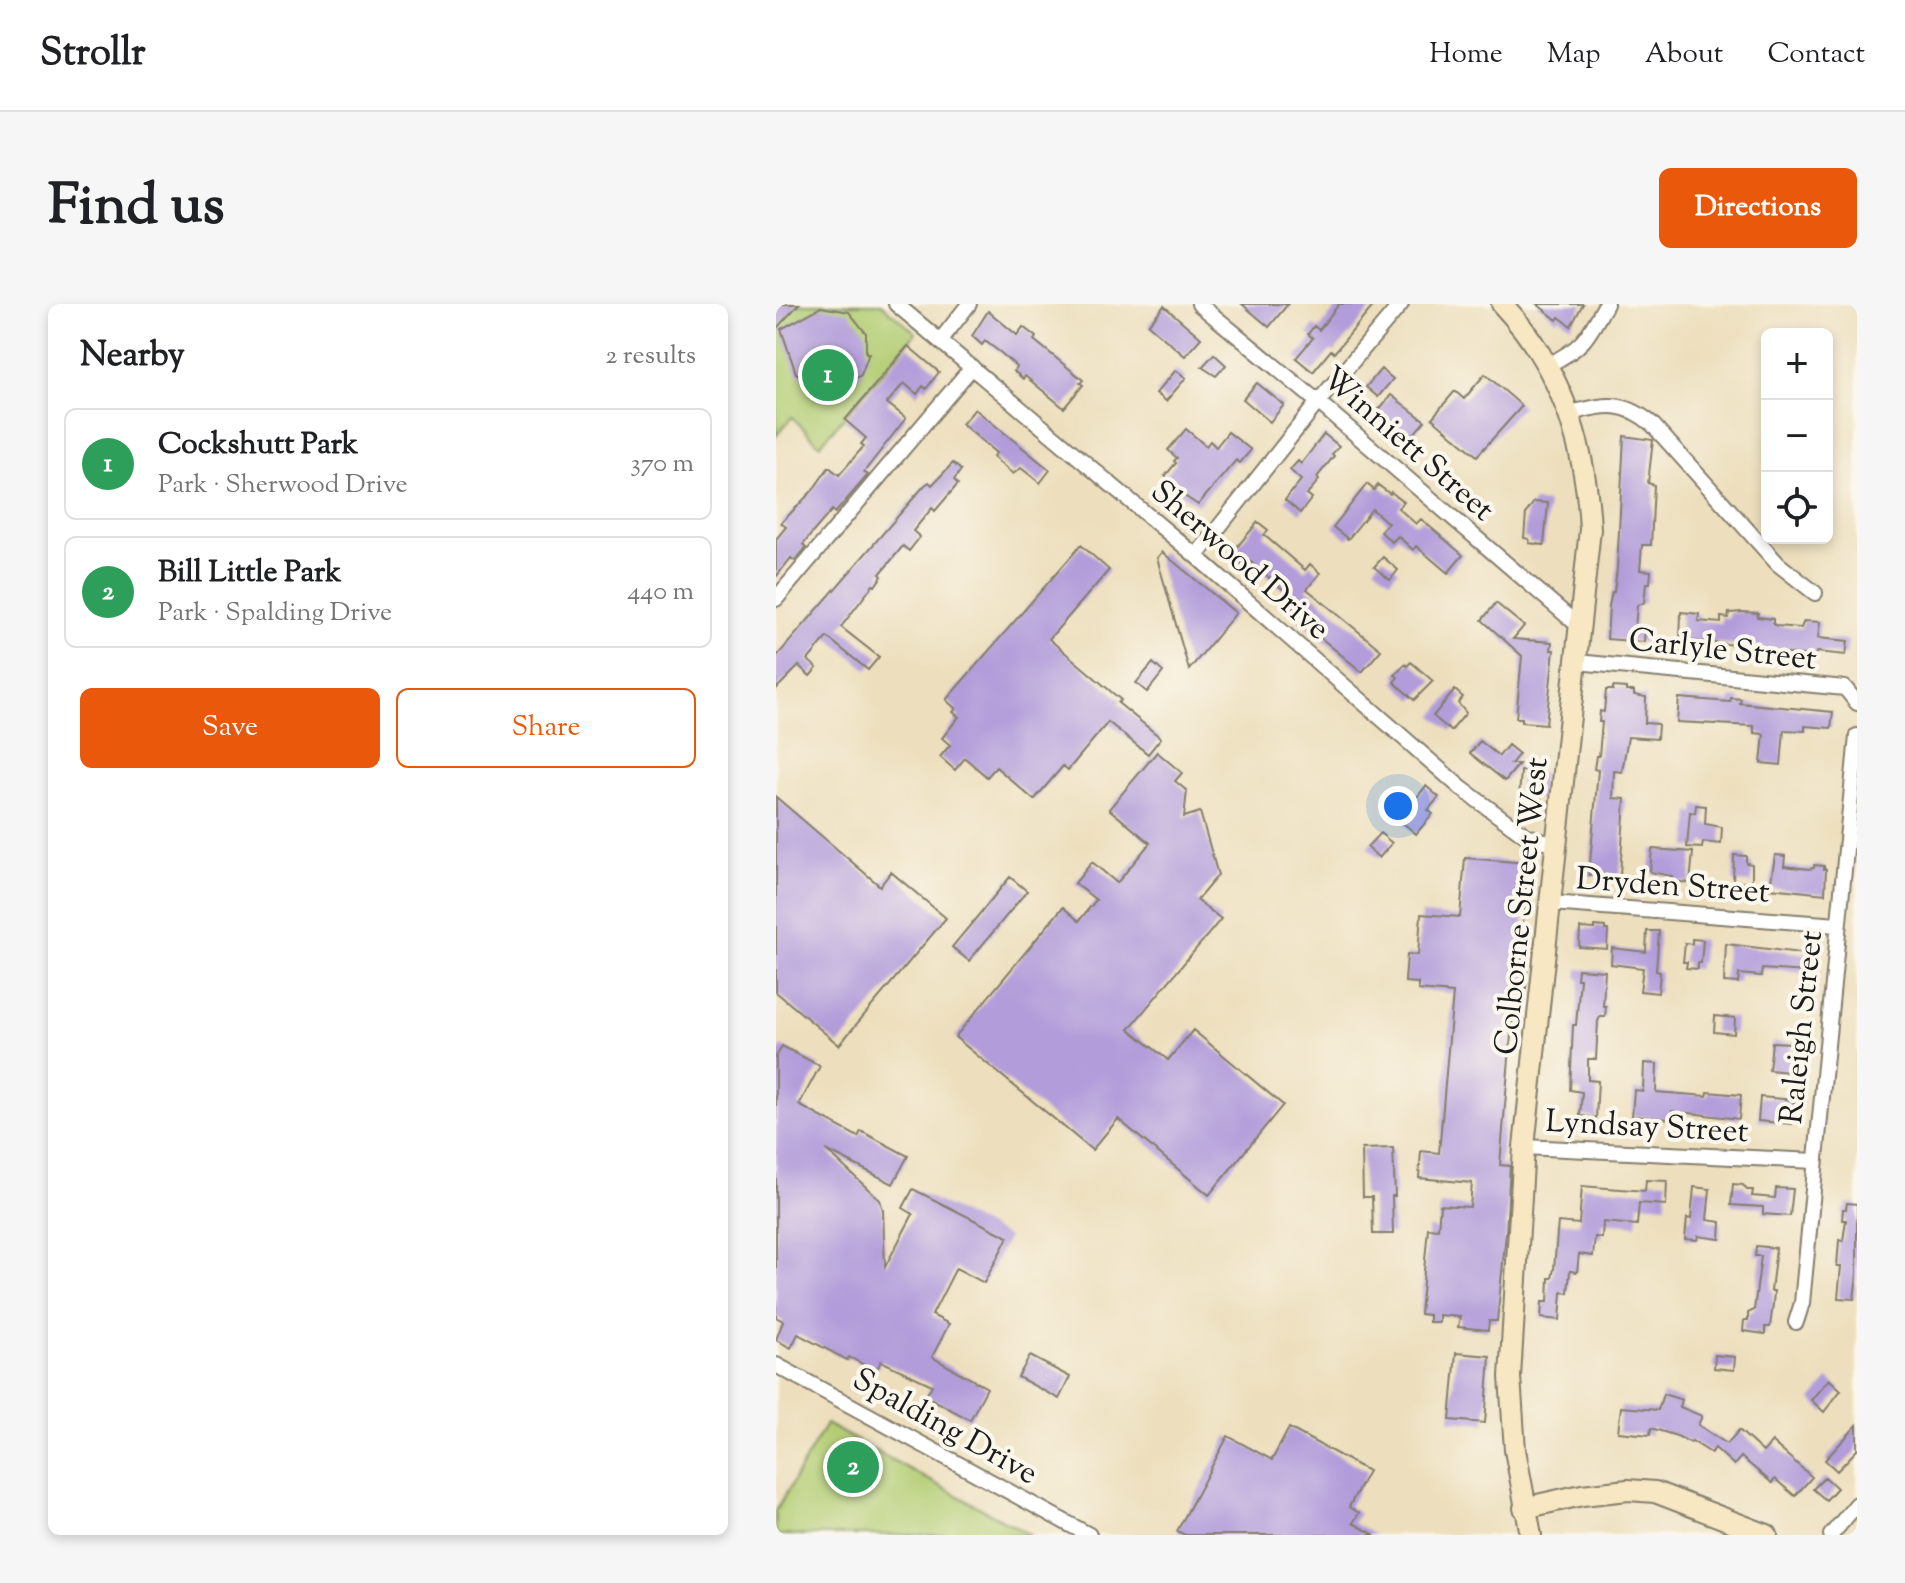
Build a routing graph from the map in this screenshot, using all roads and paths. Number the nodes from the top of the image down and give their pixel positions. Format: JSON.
{"nodes":[{"id":1,"x":896,"y":304,"type":"edge"},
{"id":2,"x":969,"y":304,"type":"edge"},
{"id":3,"x":1199,"y":304,"type":"edge"},
{"id":4,"x":1401,"y":304,"type":"edge"},
{"id":5,"x":1502,"y":304,"type":"edge"},
{"id":6,"x":1606,"y":304,"type":"edge"},
{"id":7,"x":940,"y":341,"type":"junction"},
{"id":8,"x":1548,"y":365,"type":"junction"},
{"id":9,"x":972,"y":367,"type":"junction"},
{"id":10,"x":1318,"y":402,"type":"junction"},
{"id":11,"x":1570,"y":413,"type":"junction"},
{"id":12,"x":1196,"y":556,"type":"junction"},
{"id":13,"x":1815,"y":593,"type":"dead end"},
{"id":14,"x":776,"y":599,"type":"edge"},
{"id":15,"x":1580,"y":627,"type":"junction"},
{"id":16,"x":1577,"y":662,"type":"junction"},
{"id":17,"x":1857,"y":703,"type":"edge"},
{"id":18,"x":1857,"y":736,"type":"edge"},
{"id":19,"x":1556,"y":845,"type":"junction"},
{"id":20,"x":1551,"y":903,"type":"junction"},
{"id":21,"x":1838,"y":925,"type":"junction"},
{"id":22,"x":1524,"y":1147,"type":"junction"},
{"id":23,"x":1815,"y":1161,"type":"junction"},
{"id":24,"x":1796,"y":1322,"type":"dead end"},
{"id":25,"x":776,"y":1365,"type":"edge"},
{"id":26,"x":1857,"y":1504,"type":"edge"},
{"id":27,"x":1524,"y":1508,"type":"junction"},
{"id":28,"x":1089,"y":1535,"type":"edge"},
{"id":29,"x":1531,"y":1535,"type":"edge"},
{"id":30,"x":1767,"y":1535,"type":"edge"},
{"id":31,"x":1831,"y":1535,"type":"edge"}],
"edges":[{"from":1,"to":7,"type":"street","name":"Sherwood Drive"},
{"from":2,"to":7,"type":"street"},
{"from":3,"to":10,"type":"street","name":"Winniett Street"},
{"from":4,"to":10,"type":"street"},
{"from":5,"to":8,"type":"main road","name":"Colborne Street West"},
{"from":6,"to":8,"type":"street"},
{"from":7,"to":9,"type":"street","name":"Sherwood Drive"},
{"from":8,"to":11,"type":"main road","name":"Colborne Street West"},
{"from":9,"to":12,"type":"street","name":"Sherwood Drive"},
{"from":9,"to":14,"type":"street"},
{"from":10,"to":12,"type":"street"},
{"from":10,"to":15,"type":"street","name":"Winniett Street"},
{"from":11,"to":13,"type":"street"},
{"from":11,"to":15,"type":"main road","name":"Colborne Street West"},
{"from":12,"to":19,"type":"street","name":"Sherwood Drive"},
{"from":15,"to":16,"type":"main road","name":"Colborne Street West"},
{"from":16,"to":17,"type":"street","name":"Carlyle Street"},
{"from":16,"to":19,"type":"main road","name":"Colborne Street West"},
{"from":18,"to":21,"type":"street","name":"Raleigh Street"},
{"from":19,"to":20,"type":"main road","name":"Colborne Street West"},
{"from":20,"to":21,"type":"street","name":"Dryden Street"},
{"from":20,"to":22,"type":"main road","name":"Colborne Street West"},
{"from":21,"to":23,"type":"street","name":"Raleigh Street"},
{"from":22,"to":23,"type":"street","name":"Lyndsay Street"},
{"from":22,"to":27,"type":"main road","name":"Colborne Street West"},
{"from":23,"to":24,"type":"street","name":"Raleigh Street"},
{"from":25,"to":28,"type":"street","name":"Spalding Drive"},
{"from":26,"to":31,"type":"street"},
{"from":27,"to":29,"type":"main road","name":"Colborne Street West"},
{"from":27,"to":30,"type":"main road"}]}
